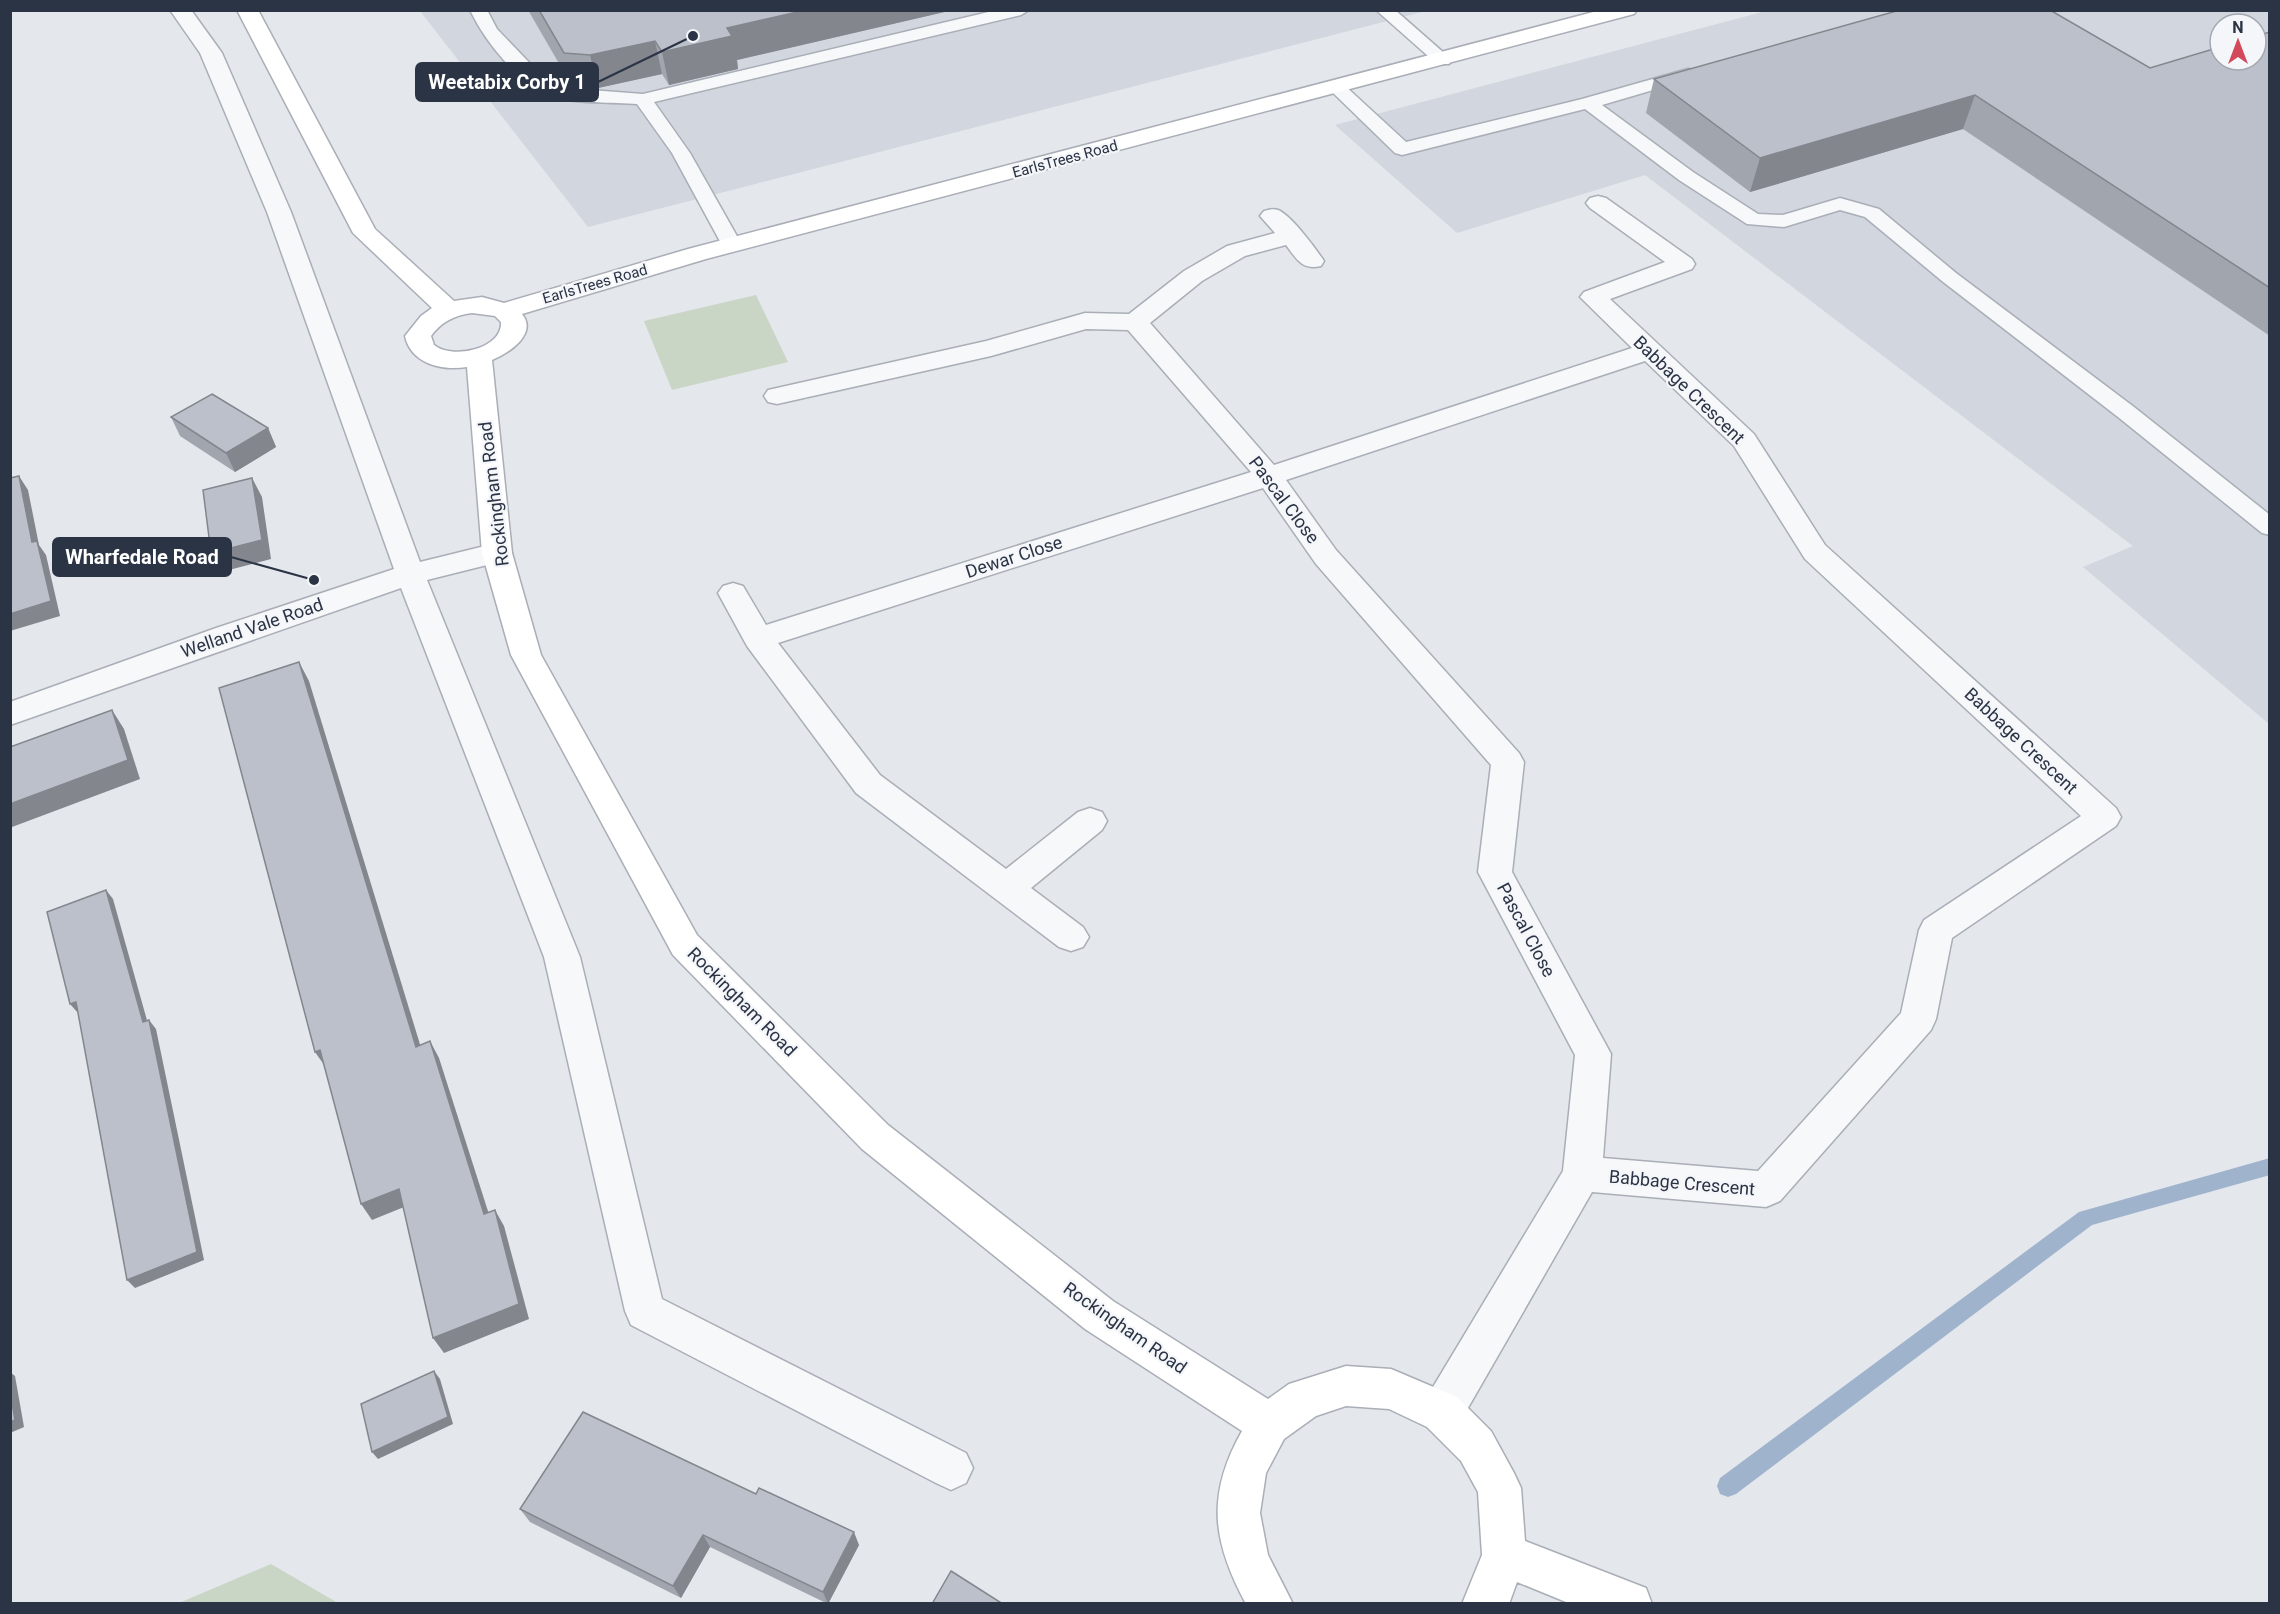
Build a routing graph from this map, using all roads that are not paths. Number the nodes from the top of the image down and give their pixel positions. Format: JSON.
{"nodes":[{"id":1,"x":180,"y":10,"type":"edge"},
{"id":2,"x":247,"y":10,"type":"edge"},
{"id":3,"x":478,"y":10,"type":"edge"},
{"id":4,"x":1021,"y":10,"type":"edge"},
{"id":5,"x":1384,"y":10,"type":"edge"},
{"id":6,"x":1627,"y":10,"type":"edge"},
{"id":7,"x":1443,"y":60,"type":"junction"},
{"id":8,"x":1700,"y":70,"type":"edge"},
{"id":9,"x":1337,"y":88,"type":"junction"},
{"id":10,"x":643,"y":99,"type":"junction"},
{"id":11,"x":1588,"y":103,"type":"junction"},
{"id":12,"x":1598,"y":203,"type":"dead end"},
{"id":13,"x":1272,"y":216,"type":"dead end"},
{"id":14,"x":1291,"y":236,"type":"junction"},
{"id":15,"x":732,"y":245,"type":"junction"},
{"id":16,"x":1312,"y":261,"type":"dead end"},
{"id":17,"x":449,"y":310,"type":"junction"},
{"id":18,"x":504,"y":311,"type":"junction"},
{"id":19,"x":1136,"y":322,"type":"junction"},
{"id":20,"x":1648,"y":351,"type":"junction"},
{"id":21,"x":479,"y":358,"type":"junction"},
{"id":22,"x":777,"y":396,"type":"dead end"},
{"id":23,"x":1269,"y":476,"type":"junction"},
{"id":24,"x":2270,"y":527,"type":"edge"},
{"id":25,"x":497,"y":553,"type":"junction"},
{"id":26,"x":410,"y":574,"type":"junction"},
{"id":27,"x":733,"y":593,"type":"dead end"},
{"id":28,"x":758,"y":638,"type":"junction"},
{"id":29,"x":10,"y":714,"type":"edge"},
{"id":30,"x":1090,"y":821,"type":"dead end"},
{"id":31,"x":1005,"y":889,"type":"junction"},
{"id":32,"x":1071,"y":937,"type":"dead end"},
{"id":33,"x":1582,"y":1174,"type":"junction"},
{"id":34,"x":1442,"y":1412,"type":"junction"},
{"id":35,"x":1269,"y":1424,"type":"junction"},
{"id":36,"x":951,"y":1468,"type":"dead end"},
{"id":37,"x":1504,"y":1555,"type":"junction"},
{"id":38,"x":1271,"y":1604,"type":"edge"},
{"id":39,"x":1484,"y":1604,"type":"edge"},
{"id":40,"x":1630,"y":1604,"type":"edge"}],
"edges":[{"from":1,"to":26,"type":"street"},
{"from":2,"to":17,"type":"street"},
{"from":3,"to":10,"type":"lane"},
{"from":4,"to":10,"type":"lane"},
{"from":5,"to":7,"type":"lane"},
{"from":6,"to":7,"type":"street","name":"EarlsTrees Road"},
{"from":7,"to":9,"type":"street","name":"EarlsTrees Road"},
{"from":8,"to":11,"type":"lane"},
{"from":9,"to":11,"type":"lane"},
{"from":9,"to":15,"type":"street","name":"EarlsTrees Road"},
{"from":10,"to":15,"type":"lane"},
{"from":11,"to":24,"type":"lane"},
{"from":12,"to":20,"type":"street","name":"Babbage Crescent"},
{"from":13,"to":14,"type":"street"},
{"from":14,"to":16,"type":"street"},
{"from":14,"to":19,"type":"street"},
{"from":15,"to":18,"type":"street","name":"EarlsTrees Road"},
{"from":17,"to":18,"type":"street"},
{"from":17,"to":21,"type":"street"},
{"from":18,"to":21,"type":"street"},
{"from":19,"to":22,"type":"street"},
{"from":19,"to":23,"type":"street","name":"Pascal Close"},
{"from":20,"to":23,"type":"street","name":"Dewar Close"},
{"from":20,"to":33,"type":"street","name":"Babbage Crescent"},
{"from":21,"to":25,"type":"street","name":"Rockingham Road"},
{"from":23,"to":28,"type":"street","name":"Dewar Close"},
{"from":23,"to":33,"type":"street","name":"Pascal Close"},
{"from":25,"to":26,"type":"street","name":"Welland Vale Road"},
{"from":25,"to":35,"type":"street","name":"Rockingham Road"},
{"from":26,"to":29,"type":"street","name":"Welland Vale Road"},
{"from":26,"to":36,"type":"street"},
{"from":27,"to":28,"type":"street"},
{"from":28,"to":31,"type":"street"},
{"from":30,"to":31,"type":"street"},
{"from":31,"to":32,"type":"street"},
{"from":33,"to":34,"type":"street","name":"Pascal Close"},
{"from":34,"to":35,"type":"street"},
{"from":34,"to":37,"type":"street"},
{"from":35,"to":38,"type":"street"},
{"from":37,"to":39,"type":"street"},
{"from":37,"to":40,"type":"street"}]}
